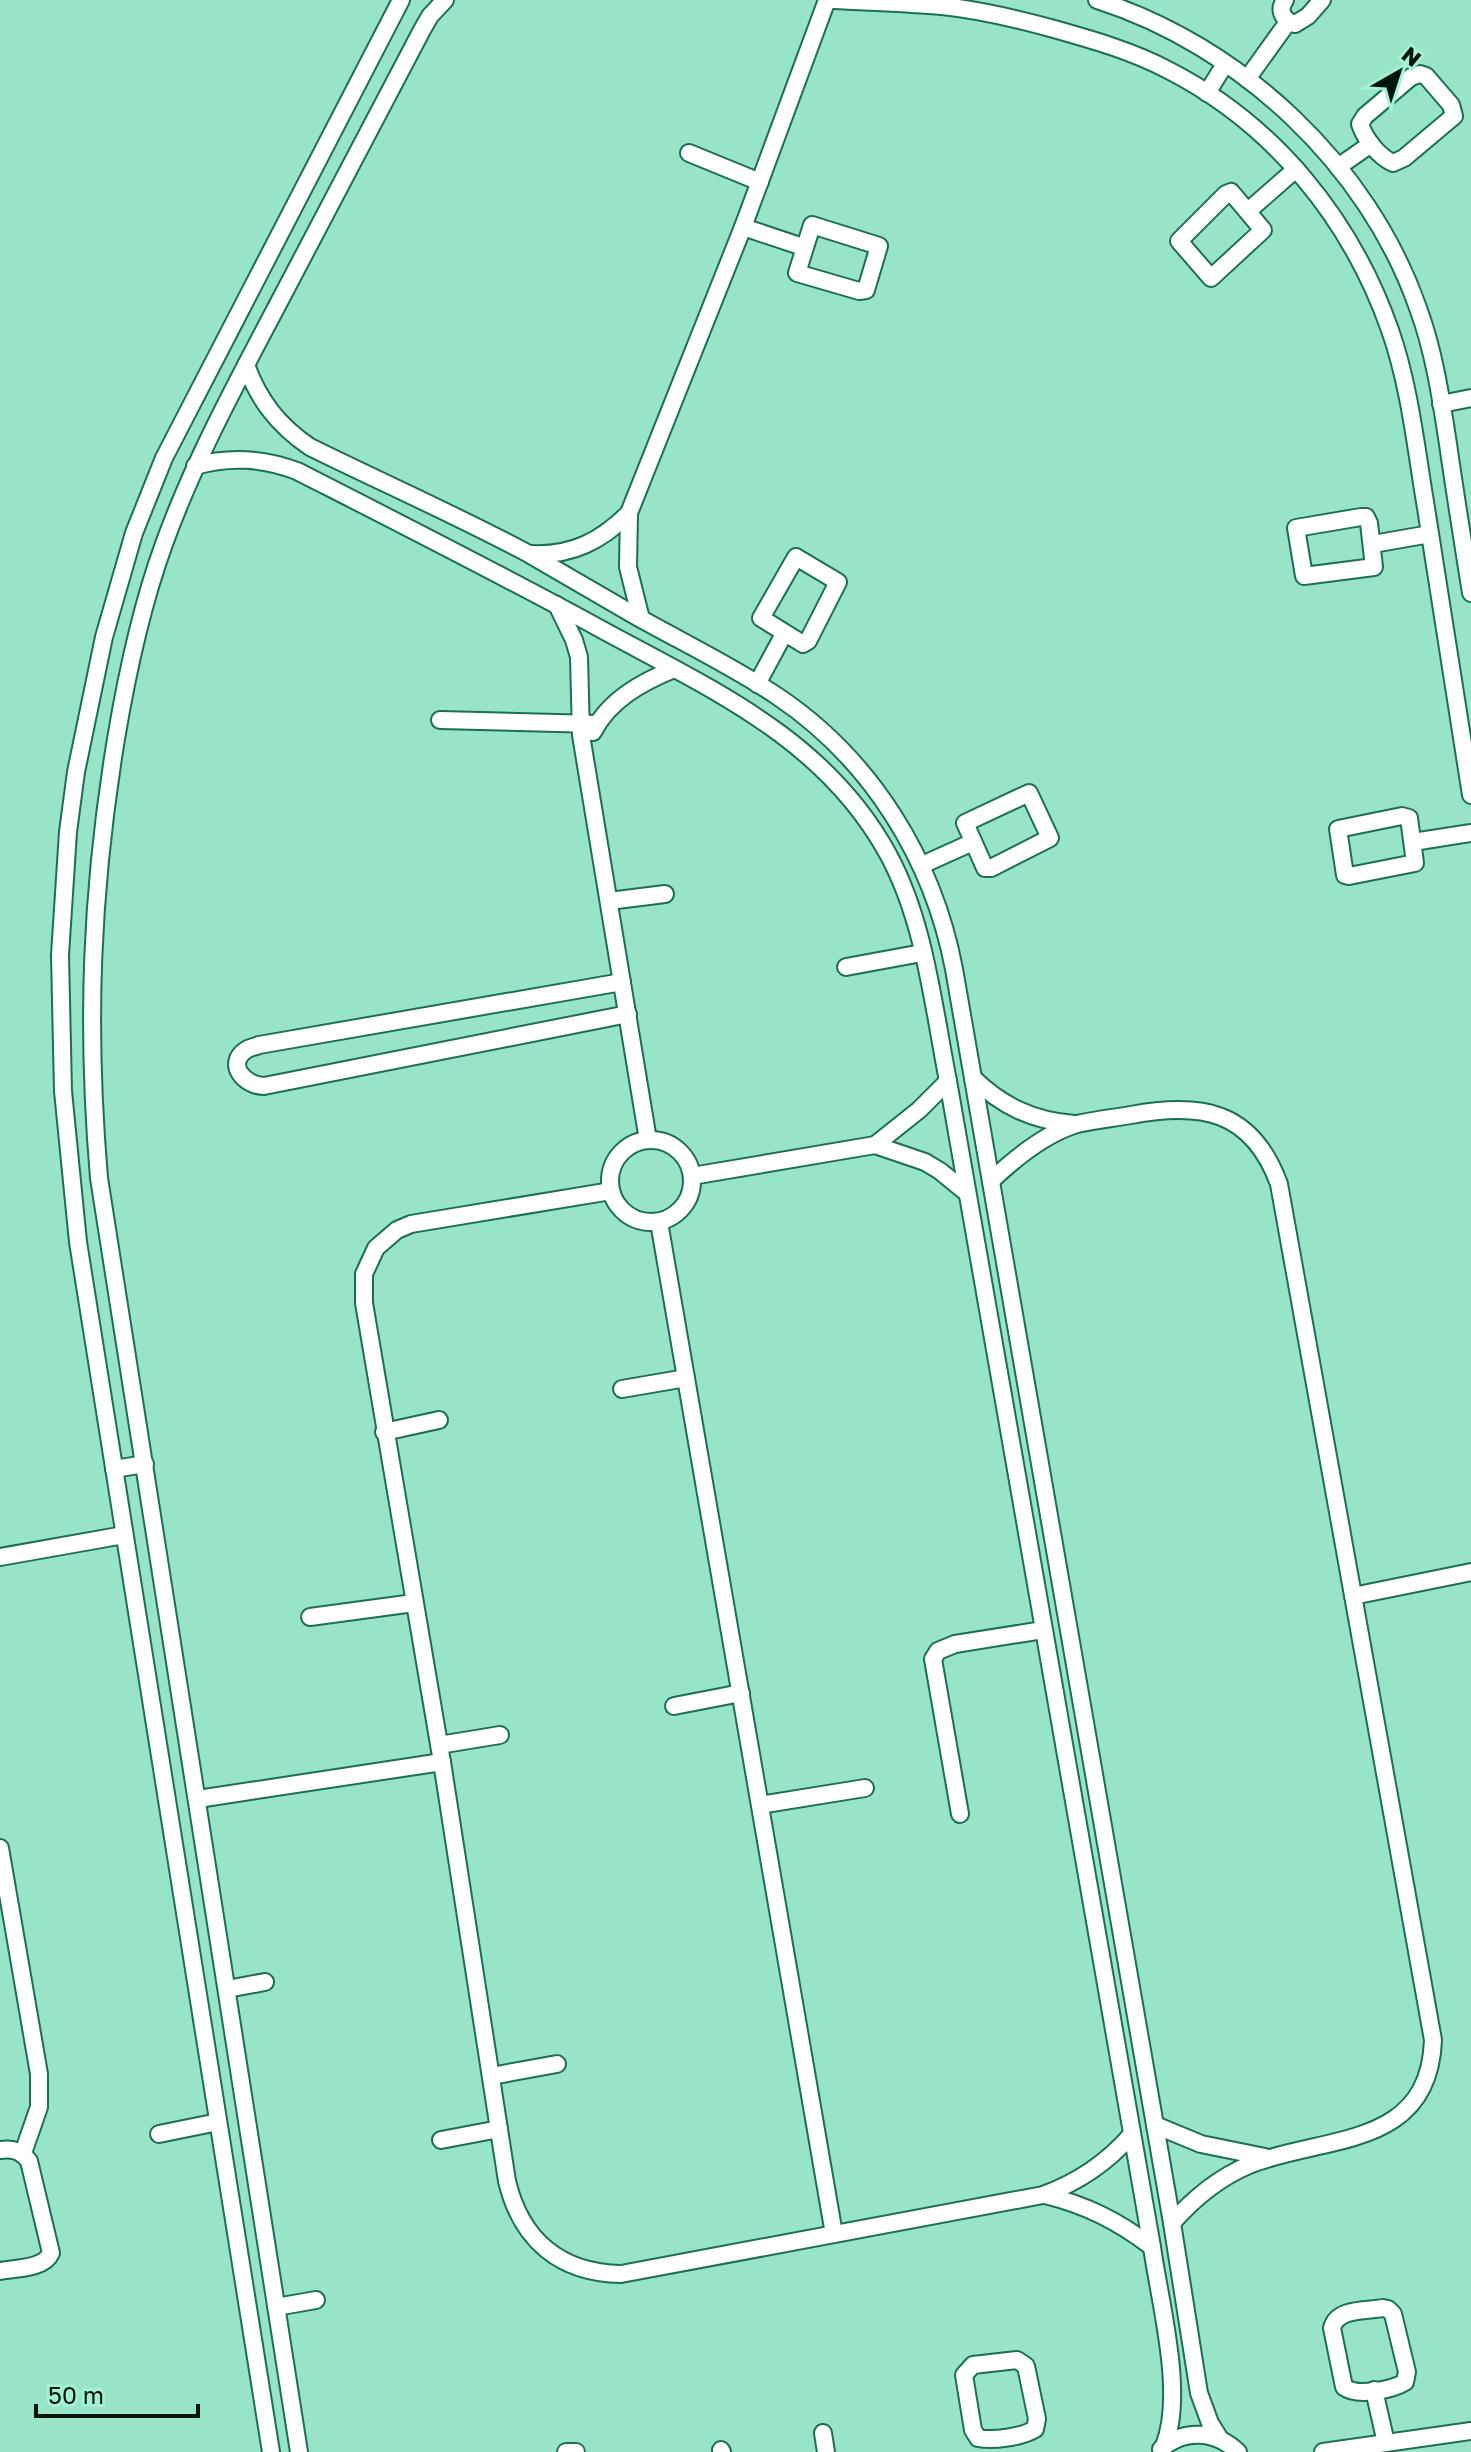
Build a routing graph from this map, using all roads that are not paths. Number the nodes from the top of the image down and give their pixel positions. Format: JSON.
{"nodes":[{"id":1,"x":401,"y":0,"type":"edge"},
{"id":2,"x":445,"y":0,"type":"edge"},
{"id":3,"x":830,"y":0,"type":"edge"},
{"id":4,"x":1097,"y":0,"type":"edge"},
{"id":5,"x":1285,"y":0,"type":"edge"},
{"id":6,"x":1322,"y":0,"type":"edge"},
{"id":7,"x":1137,"y":7,"type":"edge"},
{"id":8,"x":1288,"y":22,"type":"junction"},
{"id":9,"x":1225,"y":64,"type":"junction"},
{"id":10,"x":1247,"y":79,"type":"junction"},
{"id":11,"x":1207,"y":93,"type":"junction"},
{"id":12,"x":1371,"y":144,"type":"junction"},
{"id":13,"x":689,"y":153,"type":"dead end"},
{"id":14,"x":1338,"y":167,"type":"junction"},
{"id":15,"x":1296,"y":169,"type":"junction"},
{"id":16,"x":760,"y":182,"type":"junction"},
{"id":17,"x":1248,"y":211,"type":"junction"},
{"id":18,"x":743,"y":227,"type":"junction"},
{"id":19,"x":803,"y":247,"type":"junction"},
{"id":20,"x":246,"y":365,"type":"junction"},
{"id":21,"x":1471,"y":398,"type":"edge"},
{"id":22,"x":1441,"y":404,"type":"junction"},
{"id":23,"x":310,"y":447,"type":"junction"},
{"id":24,"x":195,"y":466,"type":"junction"},
{"id":25,"x":297,"y":471,"type":"junction"},
{"id":26,"x":629,"y":513,"type":"junction"},
{"id":27,"x":1430,"y":534,"type":"junction"},
{"id":28,"x":1373,"y":544,"type":"junction"},
{"id":29,"x":527,"y":553,"type":"junction"},
{"id":30,"x":1471,"y":593,"type":"edge"},
{"id":31,"x":557,"y":605,"type":"junction"},
{"id":32,"x":641,"y":619,"type":"junction"},
{"id":33,"x":784,"y":634,"type":"junction"},
{"id":34,"x":674,"y":669,"type":"junction"},
{"id":35,"x":757,"y":684,"type":"junction"},
{"id":36,"x":440,"y":720,"type":"dead end"},
{"id":37,"x":579,"y":724,"type":"junction"},
{"id":38,"x":597,"y":724,"type":"junction"},
{"id":39,"x":585,"y":752,"type":"junction"},
{"id":40,"x":1471,"y":795,"type":"edge"},
{"id":41,"x":1471,"y":833,"type":"edge"},
{"id":42,"x":973,"y":842,"type":"junction"},
{"id":43,"x":1413,"y":842,"type":"junction"},
{"id":44,"x":922,"y":865,"type":"junction"},
{"id":45,"x":665,"y":894,"type":"dead end"},
{"id":46,"x":609,"y":901,"type":"junction"},
{"id":47,"x":922,"y":953,"type":"junction"},
{"id":48,"x":846,"y":967,"type":"dead end"},
{"id":49,"x":622,"y":982,"type":"junction"},
{"id":50,"x":628,"y":1014,"type":"junction"},
{"id":51,"x":973,"y":1078,"type":"junction"},
{"id":52,"x":948,"y":1081,"type":"junction"},
{"id":53,"x":1076,"y":1125,"type":"junction"},
{"id":54,"x":648,"y":1140,"type":"junction"},
{"id":55,"x":875,"y":1145,"type":"junction"},
{"id":56,"x":692,"y":1176,"type":"junction"},
{"id":57,"x":991,"y":1181,"type":"junction"},
{"id":58,"x":611,"y":1191,"type":"junction"},
{"id":59,"x":967,"y":1193,"type":"junction"},
{"id":60,"x":659,"y":1222,"type":"junction"},
{"id":61,"x":1005,"y":1263,"type":"junction"},
{"id":62,"x":979,"y":1268,"type":"junction"},
{"id":63,"x":686,"y":1378,"type":"junction"},
{"id":64,"x":622,"y":1389,"type":"dead end"},
{"id":65,"x":439,"y":1420,"type":"dead end"},
{"id":66,"x":384,"y":1432,"type":"junction"},
{"id":67,"x":145,"y":1464,"type":"junction"},
{"id":68,"x":114,"y":1469,"type":"junction"},
{"id":69,"x":124,"y":1535,"type":"junction"},
{"id":70,"x":0,"y":1557,"type":"edge"},
{"id":71,"x":1471,"y":1572,"type":"edge"},
{"id":72,"x":1353,"y":1596,"type":"junction"},
{"id":73,"x":414,"y":1603,"type":"junction"},
{"id":74,"x":310,"y":1617,"type":"dead end"},
{"id":75,"x":1043,"y":1630,"type":"junction"},
{"id":76,"x":741,"y":1693,"type":"junction"},
{"id":77,"x":674,"y":1706,"type":"dead end"},
{"id":78,"x":500,"y":1735,"type":"dead end"},
{"id":79,"x":441,"y":1754,"type":"junction"},
{"id":80,"x":865,"y":1788,"type":"dead end"},
{"id":81,"x":198,"y":1799,"type":"junction"},
{"id":82,"x":760,"y":1805,"type":"junction"},
{"id":83,"x":960,"y":1814,"type":"dead end"},
{"id":84,"x":0,"y":1848,"type":"edge"},
{"id":85,"x":265,"y":1982,"type":"dead end"},
{"id":86,"x":227,"y":1989,"type":"junction"},
{"id":87,"x":557,"y":2064,"type":"dead end"},
{"id":88,"x":491,"y":2076,"type":"junction"},
{"id":89,"x":218,"y":2122,"type":"junction"},
{"id":90,"x":1155,"y":2125,"type":"junction"},
{"id":91,"x":499,"y":2129,"type":"junction"},
{"id":92,"x":159,"y":2134,"type":"dead end"},
{"id":93,"x":1132,"y":2134,"type":"junction"},
{"id":94,"x":441,"y":2140,"type":"dead end"},
{"id":95,"x":0,"y":2150,"type":"edge"},
{"id":96,"x":23,"y":2153,"type":"junction"},
{"id":97,"x":1271,"y":2158,"type":"junction"},
{"id":98,"x":1043,"y":2195,"type":"junction"},
{"id":99,"x":1172,"y":2223,"type":"junction"},
{"id":100,"x":834,"y":2234,"type":"junction"},
{"id":101,"x":1152,"y":2247,"type":"junction"},
{"id":102,"x":0,"y":2271,"type":"edge"},
{"id":103,"x":316,"y":2300,"type":"dead end"},
{"id":104,"x":276,"y":2307,"type":"junction"},
{"id":105,"x":1196,"y":2369,"type":"junction"},
{"id":106,"x":1172,"y":2373,"type":"junction"},
{"id":107,"x":1374,"y":2390,"type":"junction"},
{"id":108,"x":1471,"y":2431,"type":"edge"},
{"id":109,"x":823,"y":2433,"type":"dead end"},
{"id":110,"x":1220,"y":2439,"type":"junction"},
{"id":111,"x":1386,"y":2443,"type":"junction"},
{"id":112,"x":1006,"y":2444,"type":"edge"},
{"id":113,"x":1161,"y":2449,"type":"edge"},
{"id":114,"x":271,"y":2452,"type":"edge"},
{"id":115,"x":299,"y":2452,"type":"edge"},
{"id":116,"x":566,"y":2452,"type":"edge"},
{"id":117,"x":576,"y":2452,"type":"edge"},
{"id":118,"x":826,"y":2452,"type":"edge"},
{"id":119,"x":1238,"y":2452,"type":"edge"},
{"id":120,"x":1323,"y":2452,"type":"edge"}],
"edges":[{"from":1,"to":68,"type":"street"},
{"from":2,"to":20,"type":"street"},
{"from":3,"to":11,"type":"street"},
{"from":3,"to":16,"type":"street"},
{"from":4,"to":7,"type":"street"},
{"from":5,"to":8,"type":"street"},
{"from":6,"to":8,"type":"street"},
{"from":7,"to":9,"type":"street"},
{"from":8,"to":10,"type":"street"},
{"from":9,"to":10,"type":"street"},
{"from":9,"to":11,"type":"street"},
{"from":10,"to":14,"type":"street"},
{"from":11,"to":15,"type":"street"},
{"from":12,"to":12,"type":"street"},
{"from":12,"to":14,"type":"street"},
{"from":13,"to":16,"type":"street"},
{"from":14,"to":22,"type":"street"},
{"from":15,"to":17,"type":"street"},
{"from":15,"to":27,"type":"street"},
{"from":16,"to":18,"type":"street"},
{"from":17,"to":17,"type":"street"},
{"from":18,"to":19,"type":"street"},
{"from":18,"to":26,"type":"street"},
{"from":19,"to":19,"type":"street"},
{"from":20,"to":23,"type":"street"},
{"from":20,"to":24,"type":"street"},
{"from":21,"to":22,"type":"street"},
{"from":22,"to":30,"type":"street"},
{"from":23,"to":25,"type":"street"},
{"from":23,"to":29,"type":"street"},
{"from":24,"to":25,"type":"street"},
{"from":24,"to":67,"type":"street"},
{"from":25,"to":31,"type":"street"},
{"from":26,"to":29,"type":"street"},
{"from":26,"to":32,"type":"street"},
{"from":27,"to":28,"type":"street"},
{"from":27,"to":40,"type":"street"},
{"from":28,"to":28,"type":"street"},
{"from":29,"to":32,"type":"street"},
{"from":31,"to":34,"type":"street"},
{"from":31,"to":37,"type":"street"},
{"from":32,"to":35,"type":"street"},
{"from":33,"to":33,"type":"street"},
{"from":33,"to":35,"type":"street"},
{"from":34,"to":38,"type":"street"},
{"from":34,"to":47,"type":"street"},
{"from":35,"to":44,"type":"street"},
{"from":36,"to":37,"type":"street"},
{"from":37,"to":38,"type":"street"},
{"from":37,"to":39,"type":"street"},
{"from":38,"to":39,"type":"street"},
{"from":39,"to":46,"type":"street"},
{"from":41,"to":43,"type":"street"},
{"from":42,"to":42,"type":"street"},
{"from":42,"to":44,"type":"street"},
{"from":43,"to":43,"type":"street"},
{"from":44,"to":51,"type":"street"},
{"from":45,"to":46,"type":"street"},
{"from":46,"to":49,"type":"street"},
{"from":47,"to":48,"type":"street"},
{"from":47,"to":52,"type":"street"},
{"from":49,"to":50,"type":"street"},
{"from":49,"to":50,"type":"street"},
{"from":50,"to":54,"type":"street"},
{"from":51,"to":53,"type":"street"},
{"from":51,"to":57,"type":"street"},
{"from":52,"to":55,"type":"street"},
{"from":52,"to":59,"type":"street"},
{"from":53,"to":57,"type":"street"},
{"from":53,"to":72,"type":"street"},
{"from":54,"to":56,"type":"street"},
{"from":54,"to":58,"type":"street"},
{"from":55,"to":56,"type":"street"},
{"from":55,"to":59,"type":"street"},
{"from":56,"to":60,"type":"street"},
{"from":57,"to":61,"type":"street"},
{"from":58,"to":60,"type":"street"},
{"from":58,"to":66,"type":"street"},
{"from":59,"to":62,"type":"street"},
{"from":60,"to":63,"type":"street"},
{"from":61,"to":62,"type":"street"},
{"from":61,"to":90,"type":"street"},
{"from":62,"to":75,"type":"street"},
{"from":63,"to":64,"type":"street"},
{"from":63,"to":76,"type":"street"},
{"from":65,"to":66,"type":"street"},
{"from":66,"to":73,"type":"street"},
{"from":67,"to":68,"type":"street"},
{"from":67,"to":81,"type":"street"},
{"from":68,"to":69,"type":"street"},
{"from":69,"to":70,"type":"street"},
{"from":69,"to":89,"type":"street"},
{"from":71,"to":72,"type":"street"},
{"from":72,"to":97,"type":"street"},
{"from":73,"to":74,"type":"street"},
{"from":73,"to":79,"type":"street"},
{"from":75,"to":83,"type":"street"},
{"from":75,"to":93,"type":"street"},
{"from":76,"to":77,"type":"street"},
{"from":76,"to":82,"type":"street"},
{"from":78,"to":79,"type":"street"},
{"from":79,"to":81,"type":"street"},
{"from":79,"to":88,"type":"street"},
{"from":80,"to":82,"type":"street"},
{"from":81,"to":86,"type":"street"},
{"from":82,"to":100,"type":"street"},
{"from":84,"to":96,"type":"street"},
{"from":85,"to":86,"type":"street"},
{"from":86,"to":104,"type":"street"},
{"from":87,"to":88,"type":"street"},
{"from":88,"to":91,"type":"street"},
{"from":89,"to":92,"type":"street"},
{"from":89,"to":114,"type":"street"},
{"from":90,"to":97,"type":"street"},
{"from":90,"to":99,"type":"street"},
{"from":91,"to":94,"type":"street"},
{"from":91,"to":100,"type":"street"},
{"from":93,"to":98,"type":"street"},
{"from":93,"to":101,"type":"street"},
{"from":95,"to":96,"type":"street"},
{"from":96,"to":102,"type":"street"},
{"from":97,"to":99,"type":"street"},
{"from":98,"to":100,"type":"street"},
{"from":98,"to":101,"type":"street"},
{"from":99,"to":105,"type":"street"},
{"from":101,"to":106,"type":"street"},
{"from":103,"to":104,"type":"street"},
{"from":104,"to":115,"type":"street"},
{"from":105,"to":106,"type":"street"},
{"from":105,"to":110,"type":"street"},
{"from":106,"to":113,"type":"street"},
{"from":107,"to":107,"type":"street"},
{"from":107,"to":111,"type":"street"},
{"from":108,"to":111,"type":"street"},
{"from":109,"to":118,"type":"street"},
{"from":110,"to":113,"type":"street"},
{"from":110,"to":119,"type":"street"},
{"from":111,"to":120,"type":"street"},
{"from":112,"to":112,"type":"street"},
{"from":116,"to":117,"type":"street"}]}
